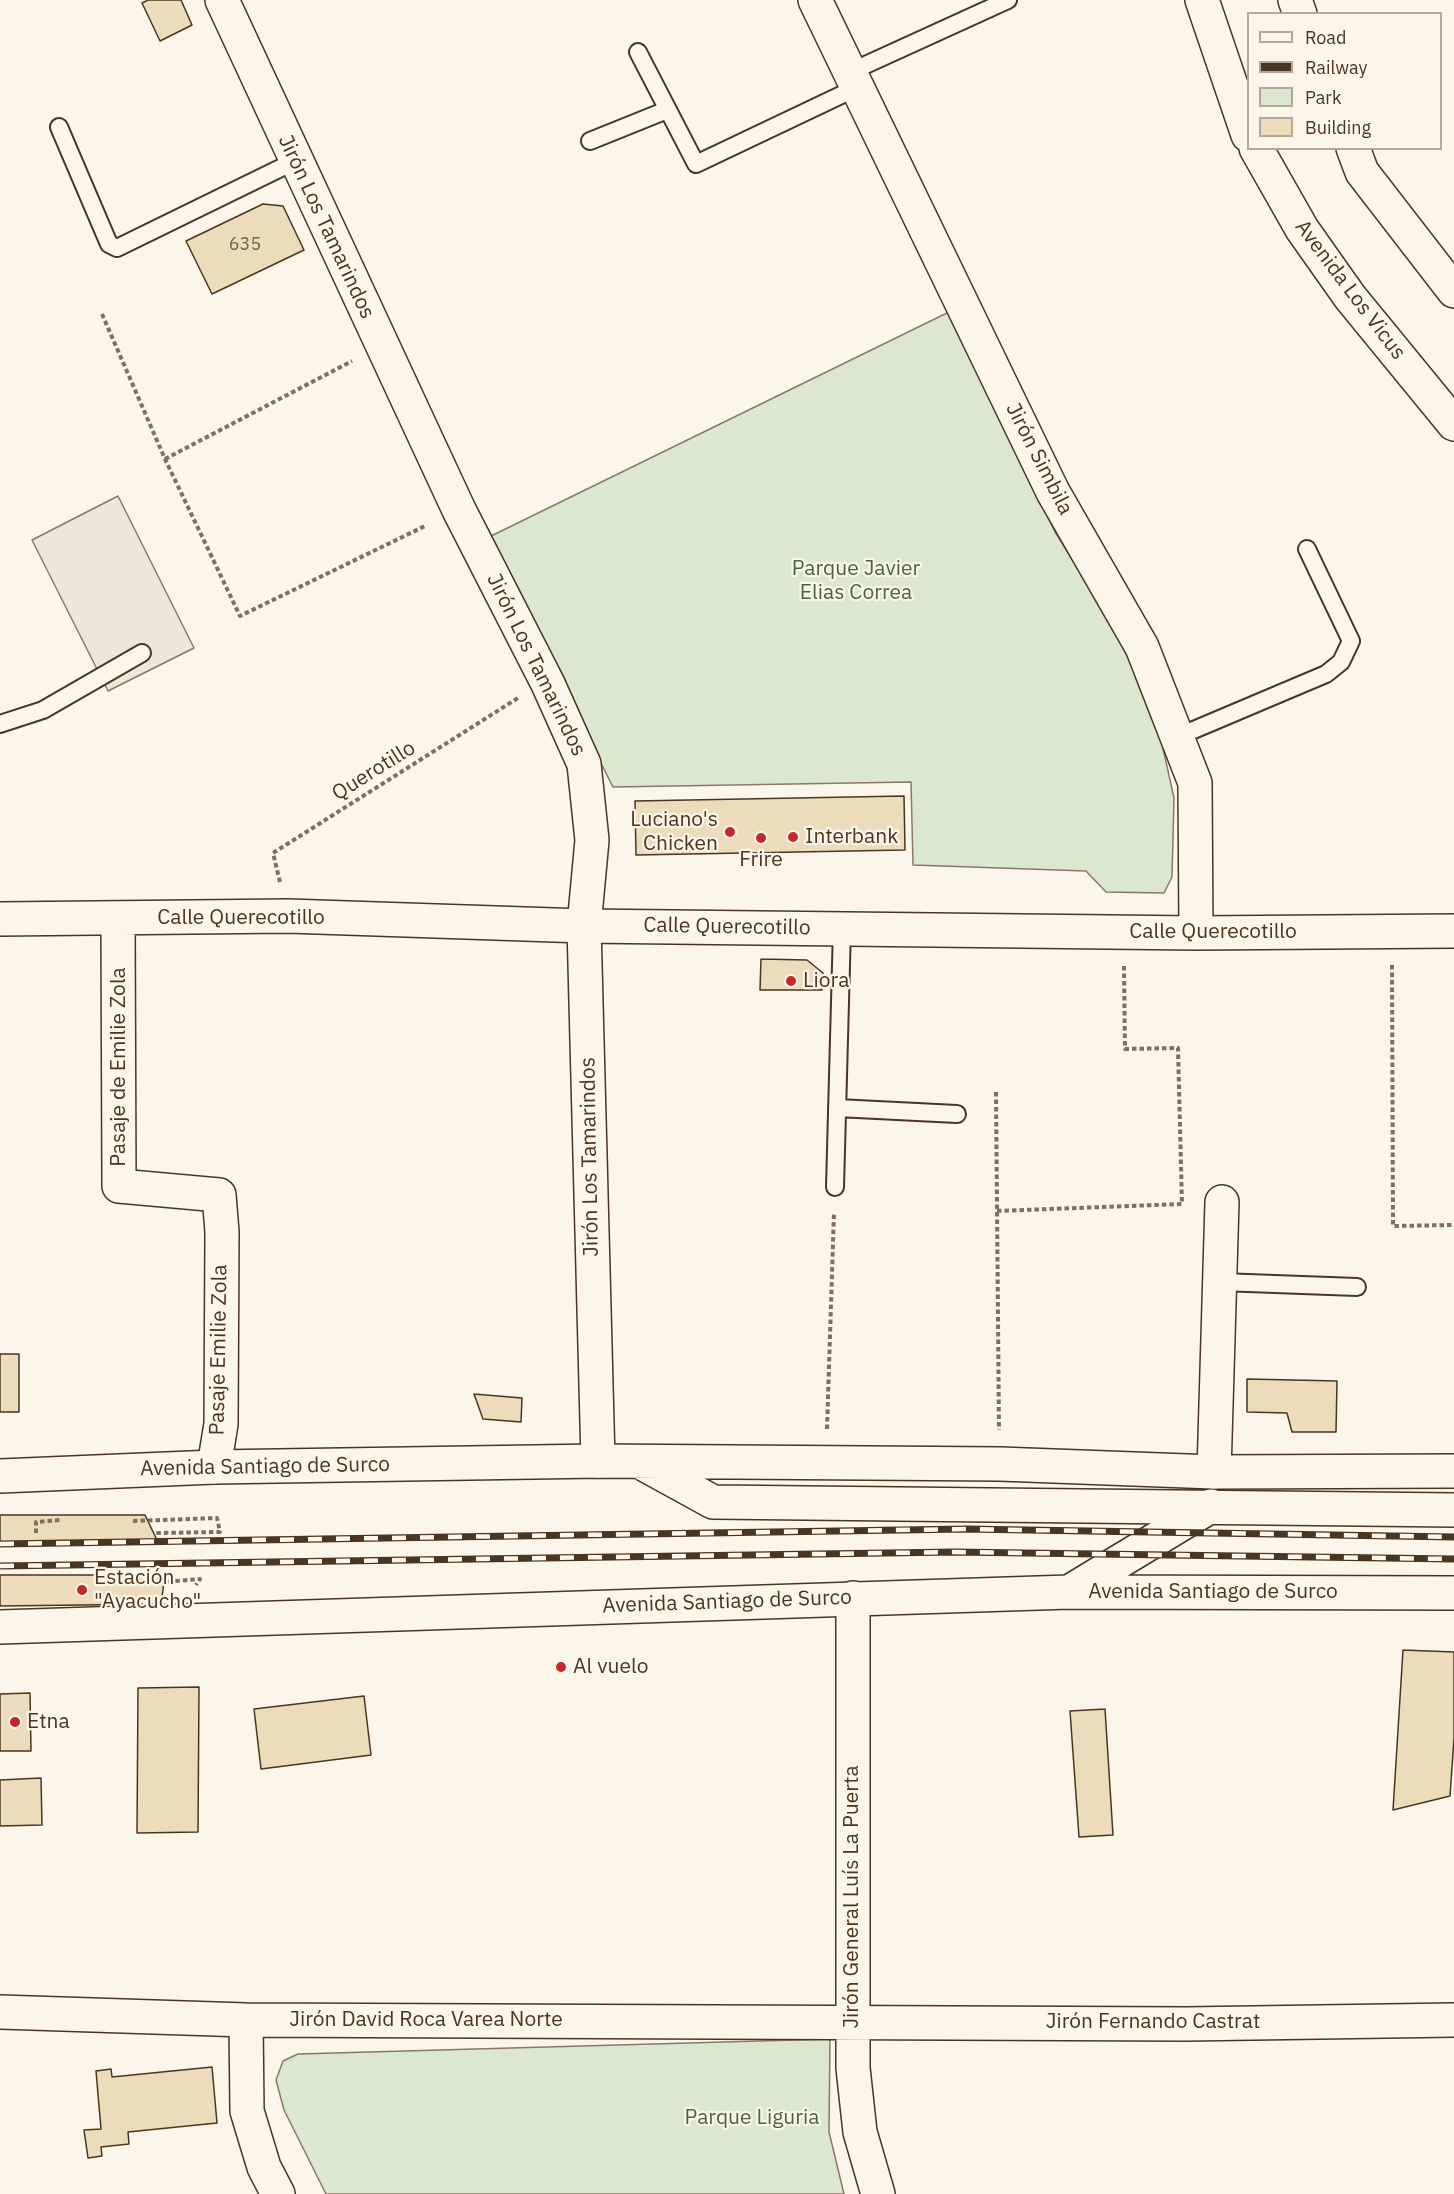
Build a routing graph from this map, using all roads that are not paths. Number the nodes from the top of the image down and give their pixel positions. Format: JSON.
{"nodes":[{"id":1,"x":222,"y":0,"type":"edge"},
{"id":2,"x":815,"y":0,"type":"edge"},
{"id":3,"x":1008,"y":0,"type":"edge"},
{"id":4,"x":1202,"y":0,"type":"edge"},
{"id":5,"x":638,"y":52,"type":"dead end"},
{"id":6,"x":854,"y":79,"type":"junction"},
{"id":7,"x":667,"y":110,"type":"junction"},
{"id":8,"x":59,"y":128,"type":"dead end"},
{"id":9,"x":1247,"y":132,"type":"edge"},
{"id":10,"x":590,"y":141,"type":"dead end"},
{"id":11,"x":1257,"y":150,"type":"edge"},
{"id":12,"x":1354,"y":150,"type":"edge"},
{"id":13,"x":296,"y":161,"type":"junction"},
{"id":14,"x":1454,"y":291,"type":"edge"},
{"id":15,"x":1454,"y":424,"type":"edge"},
{"id":16,"x":1307,"y":549,"type":"dead end"},
{"id":17,"x":142,"y":653,"type":"dead end"},
{"id":18,"x":0,"y":724,"type":"edge"},
{"id":19,"x":1177,"y":738,"type":"junction"},
{"id":20,"x":0,"y":919,"type":"edge"},
{"id":21,"x":118,"y":919,"type":"junction"},
{"id":22,"x":584,"y":926,"type":"junction"},
{"id":23,"x":842,"y":928,"type":"junction"},
{"id":24,"x":1454,"y":931,"type":"edge"},
{"id":25,"x":1196,"y":933,"type":"junction"},
{"id":26,"x":837,"y":1108,"type":"junction"},
{"id":27,"x":957,"y":1114,"type":"dead end"},
{"id":28,"x":835,"y":1187,"type":"road end"},
{"id":29,"x":1222,"y":1202,"type":"road end"},
{"id":30,"x":222,"y":1232,"type":"joint"},
{"id":31,"x":1220,"y":1282,"type":"junction"},
{"id":32,"x":1357,"y":1287,"type":"dead end"},
{"id":33,"x":598,"y":1461,"type":"junction"},
{"id":34,"x":637,"y":1461,"type":"junction"},
{"id":35,"x":214,"y":1467,"type":"junction"},
{"id":36,"x":1454,"y":1471,"type":"edge"},
{"id":37,"x":1214,"y":1472,"type":"junction"},
{"id":38,"x":0,"y":1476,"type":"edge"},
{"id":39,"x":1211,"y":1506,"type":"junction"},
{"id":40,"x":1454,"y":1510,"type":"edge"},
{"id":41,"x":1069,"y":1592,"type":"junction"},
{"id":42,"x":1454,"y":1593,"type":"edge"},
{"id":43,"x":853,"y":1598,"type":"junction"},
{"id":44,"x":0,"y":1627,"type":"edge"},
{"id":45,"x":0,"y":2012,"type":"edge"},
{"id":46,"x":246,"y":2020,"type":"junction"},
{"id":47,"x":852,"y":2020,"type":"junction"},
{"id":48,"x":1454,"y":2020,"type":"edge"},
{"id":49,"x":278,"y":2194,"type":"edge"},
{"id":50,"x":878,"y":2194,"type":"edge"}],
"edges":[{"from":1,"to":13,"type":"street","name":"Jirón Los Tamarindos"},
{"from":2,"to":6,"type":"street","name":"Jirón Simbila"},
{"from":3,"to":6,"type":"lane"},
{"from":4,"to":9,"type":"street"},
{"from":5,"to":7,"type":"lane"},
{"from":6,"to":7,"type":"lane"},
{"from":6,"to":19,"type":"street","name":"Jirón Simbila"},
{"from":7,"to":10,"type":"lane"},
{"from":8,"to":13,"type":"lane"},
{"from":11,"to":15,"type":"street","name":"Avenida Los Vicus"},
{"from":12,"to":14,"type":"street"},
{"from":13,"to":22,"type":"street","name":"Jirón Los Tamarindos"},
{"from":16,"to":19,"type":"lane"},
{"from":17,"to":18,"type":"lane"},
{"from":19,"to":25,"type":"street","name":"Jirón Simbila"},
{"from":20,"to":21,"type":"street","name":"Calle Querecotillo"},
{"from":21,"to":22,"type":"street","name":"Calle Querecotillo"},
{"from":21,"to":30,"type":"street","name":"Pasaje de Emilie Zola"},
{"from":22,"to":23,"type":"street","name":"Calle Querecotillo"},
{"from":22,"to":33,"type":"street","name":"Jirón Los Tamarindos"},
{"from":23,"to":25,"type":"street","name":"Calle Querecotillo"},
{"from":23,"to":26,"type":"lane"},
{"from":24,"to":25,"type":"street","name":"Calle Querecotillo"},
{"from":26,"to":27,"type":"lane"},
{"from":26,"to":28,"type":"lane"},
{"from":29,"to":31,"type":"street"},
{"from":30,"to":35,"type":"street","name":"Pasaje Emilie Zola"},
{"from":31,"to":32,"type":"lane"},
{"from":31,"to":37,"type":"street"},
{"from":33,"to":34,"type":"street","name":"Avenida Santiago de Surco"},
{"from":33,"to":35,"type":"street","name":"Avenida Santiago de Surco"},
{"from":34,"to":37,"type":"street","name":"Avenida Santiago de Surco"},
{"from":34,"to":39,"type":"street","name":"Avenida Santiago de Surco"},
{"from":35,"to":38,"type":"street","name":"Avenida Santiago de Surco"},
{"from":36,"to":37,"type":"street","name":"Avenida Santiago de Surco"},
{"from":37,"to":39,"type":"street"},
{"from":39,"to":40,"type":"street","name":"Avenida Santiago de Surco"},
{"from":39,"to":41,"type":"street"},
{"from":41,"to":42,"type":"street","name":"Avenida Santiago de Surco"},
{"from":41,"to":43,"type":"street","name":"Avenida Santiago de Surco"},
{"from":43,"to":44,"type":"street","name":"Avenida Santiago de Surco"},
{"from":43,"to":47,"type":"street","name":"Jirón General Luís La Puerta"},
{"from":45,"to":46,"type":"street","name":"Jirón David Roca Varea Norte"},
{"from":46,"to":47,"type":"street","name":"Jirón David Roca Varea Norte"},
{"from":46,"to":49,"type":"street"},
{"from":47,"to":48,"type":"street","name":"Jirón Fernando Castrat"},
{"from":47,"to":50,"type":"street","name":"Jirón General Luís La Puerta"}]}
